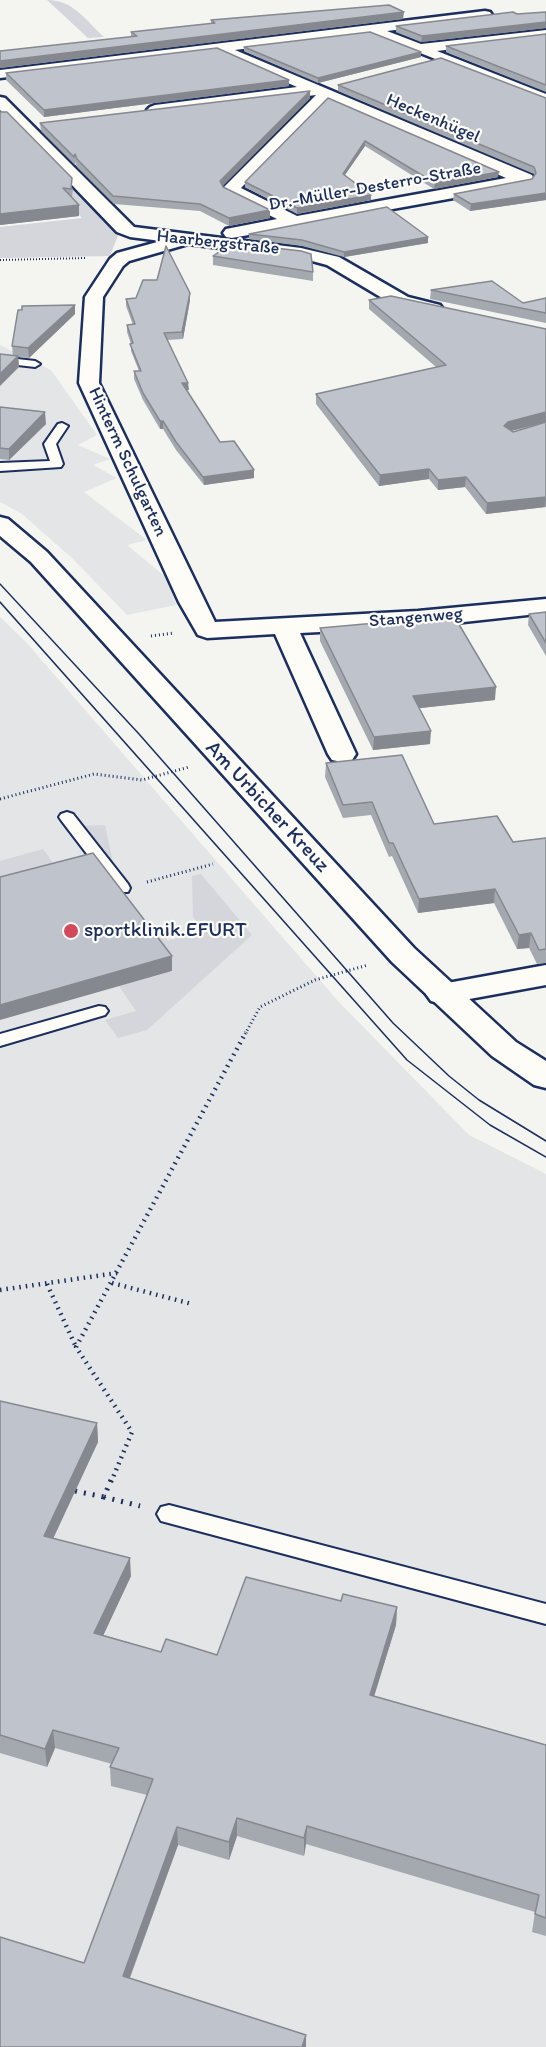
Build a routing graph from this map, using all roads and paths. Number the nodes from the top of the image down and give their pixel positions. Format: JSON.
{"nodes":[{"id":1,"x":485,"y":15,"type":"edge"},
{"id":2,"x":371,"y":30,"type":"junction"},
{"id":3,"x":546,"y":34,"type":"edge"},
{"id":4,"x":190,"y":35,"type":"edge"},
{"id":5,"x":219,"y":48,"type":"junction"},
{"id":6,"x":421,"y":56,"type":"junction"},
{"id":7,"x":526,"y":73,"type":"edge"},
{"id":8,"x":0,"y":74,"type":"edge"},
{"id":9,"x":494,"y":78,"type":"junction"},
{"id":10,"x":340,"y":85,"type":"edge"},
{"id":11,"x":319,"y":91,"type":"junction"},
{"id":12,"x":546,"y":99,"type":"edge"},
{"id":13,"x":0,"y":102,"type":"edge"},
{"id":14,"x":142,"y":111,"type":"edge"},
{"id":15,"x":546,"y":176,"type":"edge"},
{"id":16,"x":525,"y":180,"type":"junction"},
{"id":17,"x":294,"y":221,"type":"junction"},
{"id":18,"x":130,"y":232,"type":"junction"},
{"id":19,"x":188,"y":239,"type":"junction"},
{"id":20,"x":213,"y":241,"type":"junction"},
{"id":21,"x":123,"y":257,"type":"junction"},
{"id":22,"x":0,"y":260,"type":"edge"},
{"id":23,"x":454,"y":312,"type":"edge"},
{"id":24,"x":0,"y":360,"type":"edge"},
{"id":25,"x":35,"y":364,"type":"dead end"},
{"id":26,"x":63,"y":426,"type":"dead end"},
{"id":27,"x":0,"y":467,"type":"edge"},
{"id":28,"x":0,"y":524,"type":"edge"},
{"id":29,"x":546,"y":606,"type":"edge"},
{"id":30,"x":285,"y":627,"type":"junction"},
{"id":31,"x":195,"y":631,"type":"junction"},
{"id":32,"x":150,"y":636,"type":"dead end"},
{"id":33,"x":342,"y":754,"type":"dead end"},
{"id":34,"x":222,"y":758,"type":"junction"},
{"id":35,"x":0,"y":799,"type":"edge"},
{"id":36,"x":67,"y":817,"type":"dead end"},
{"id":37,"x":213,"y":864,"type":"dead end"},
{"id":38,"x":122,"y":888,"type":"joint"},
{"id":39,"x":403,"y":955,"type":"junction"},
{"id":40,"x":546,"y":975,"type":"edge"},
{"id":41,"x":442,"y":994,"type":"junction"},
{"id":42,"x":99,"y":1011,"type":"dead end"},
{"id":43,"x":0,"y":1040,"type":"edge"},
{"id":44,"x":546,"y":1077,"type":"edge"},
{"id":45,"x":117,"y":1273,"type":"junction"},
{"id":46,"x":112,"y":1283,"type":"junction"},
{"id":47,"x":47,"y":1284,"type":"junction"},
{"id":48,"x":0,"y":1290,"type":"edge"},
{"id":49,"x":192,"y":1304,"type":"dead end"},
{"id":50,"x":76,"y":1347,"type":"junction"},
{"id":51,"x":75,"y":1491,"type":"edge"},
{"id":52,"x":104,"y":1497,"type":"junction"},
{"id":53,"x":169,"y":1514,"type":"joint"},
{"id":54,"x":546,"y":1614,"type":"edge"}],
"edges":[{"from":1,"to":2,"type":"street"},
{"from":2,"to":5,"type":"street"},
{"from":2,"to":6,"type":"street"},
{"from":3,"to":6,"type":"street"},
{"from":4,"to":5,"type":"street","name":"Heckenhügel"},
{"from":5,"to":8,"type":"street"},
{"from":5,"to":11,"type":"street","name":"Heckenhügel"},
{"from":6,"to":9,"type":"street"},
{"from":7,"to":9,"type":"street"},
{"from":9,"to":12,"type":"street"},
{"from":10,"to":11,"type":"street"},
{"from":11,"to":14,"type":"street"},
{"from":11,"to":16,"type":"street","name":"Heckenhügel"},
{"from":11,"to":17,"type":"street"},
{"from":13,"to":18,"type":"street","name":"Haarbergstraße"},
{"from":15,"to":16,"type":"street","name":"Dr.-Müller-Desterro-Straße"},
{"from":16,"to":17,"type":"street","name":"Dr.-Müller-Desterro-Straße"},
{"from":17,"to":20,"type":"street","name":"Dr.-Müller-Desterro-Straße"},
{"from":18,"to":19,"type":"street","name":"Haarbergstraße"},
{"from":18,"to":21,"type":"street","name":"Hinterm Schulgarten"},
{"from":19,"to":20,"type":"street","name":"Haarbergstraße"},
{"from":19,"to":21,"type":"street"},
{"from":20,"to":23,"type":"street","name":"Haarbergstraße"},
{"from":21,"to":22,"type":"path"},
{"from":21,"to":31,"type":"street","name":"Hinterm Schulgarten"},
{"from":24,"to":25,"type":"lane"},
{"from":26,"to":27,"type":"lane"},
{"from":28,"to":34,"type":"street","name":"Am Urbicher Kreuz"},
{"from":29,"to":30,"type":"street","name":"Stangenweg"},
{"from":30,"to":31,"type":"street","name":"Stangenweg"},
{"from":30,"to":33,"type":"street"},
{"from":31,"to":32,"type":"path"},
{"from":34,"to":35,"type":"path"},
{"from":34,"to":39,"type":"street","name":"Am Urbicher Kreuz"},
{"from":36,"to":38,"type":"lane"},
{"from":37,"to":38,"type":"path"},
{"from":39,"to":41,"type":"street","name":"Am Urbicher Kreuz"},
{"from":39,"to":45,"type":"path"},
{"from":40,"to":41,"type":"street"},
{"from":41,"to":44,"type":"street","name":"Am Urbicher Kreuz"},
{"from":42,"to":43,"type":"lane"},
{"from":45,"to":46,"type":"path"},
{"from":45,"to":47,"type":"path"},
{"from":46,"to":49,"type":"path"},
{"from":46,"to":50,"type":"path"},
{"from":47,"to":48,"type":"path"},
{"from":47,"to":50,"type":"path"},
{"from":50,"to":52,"type":"path"},
{"from":51,"to":52,"type":"path"},
{"from":52,"to":53,"type":"path"},
{"from":53,"to":54,"type":"lane"}]}
